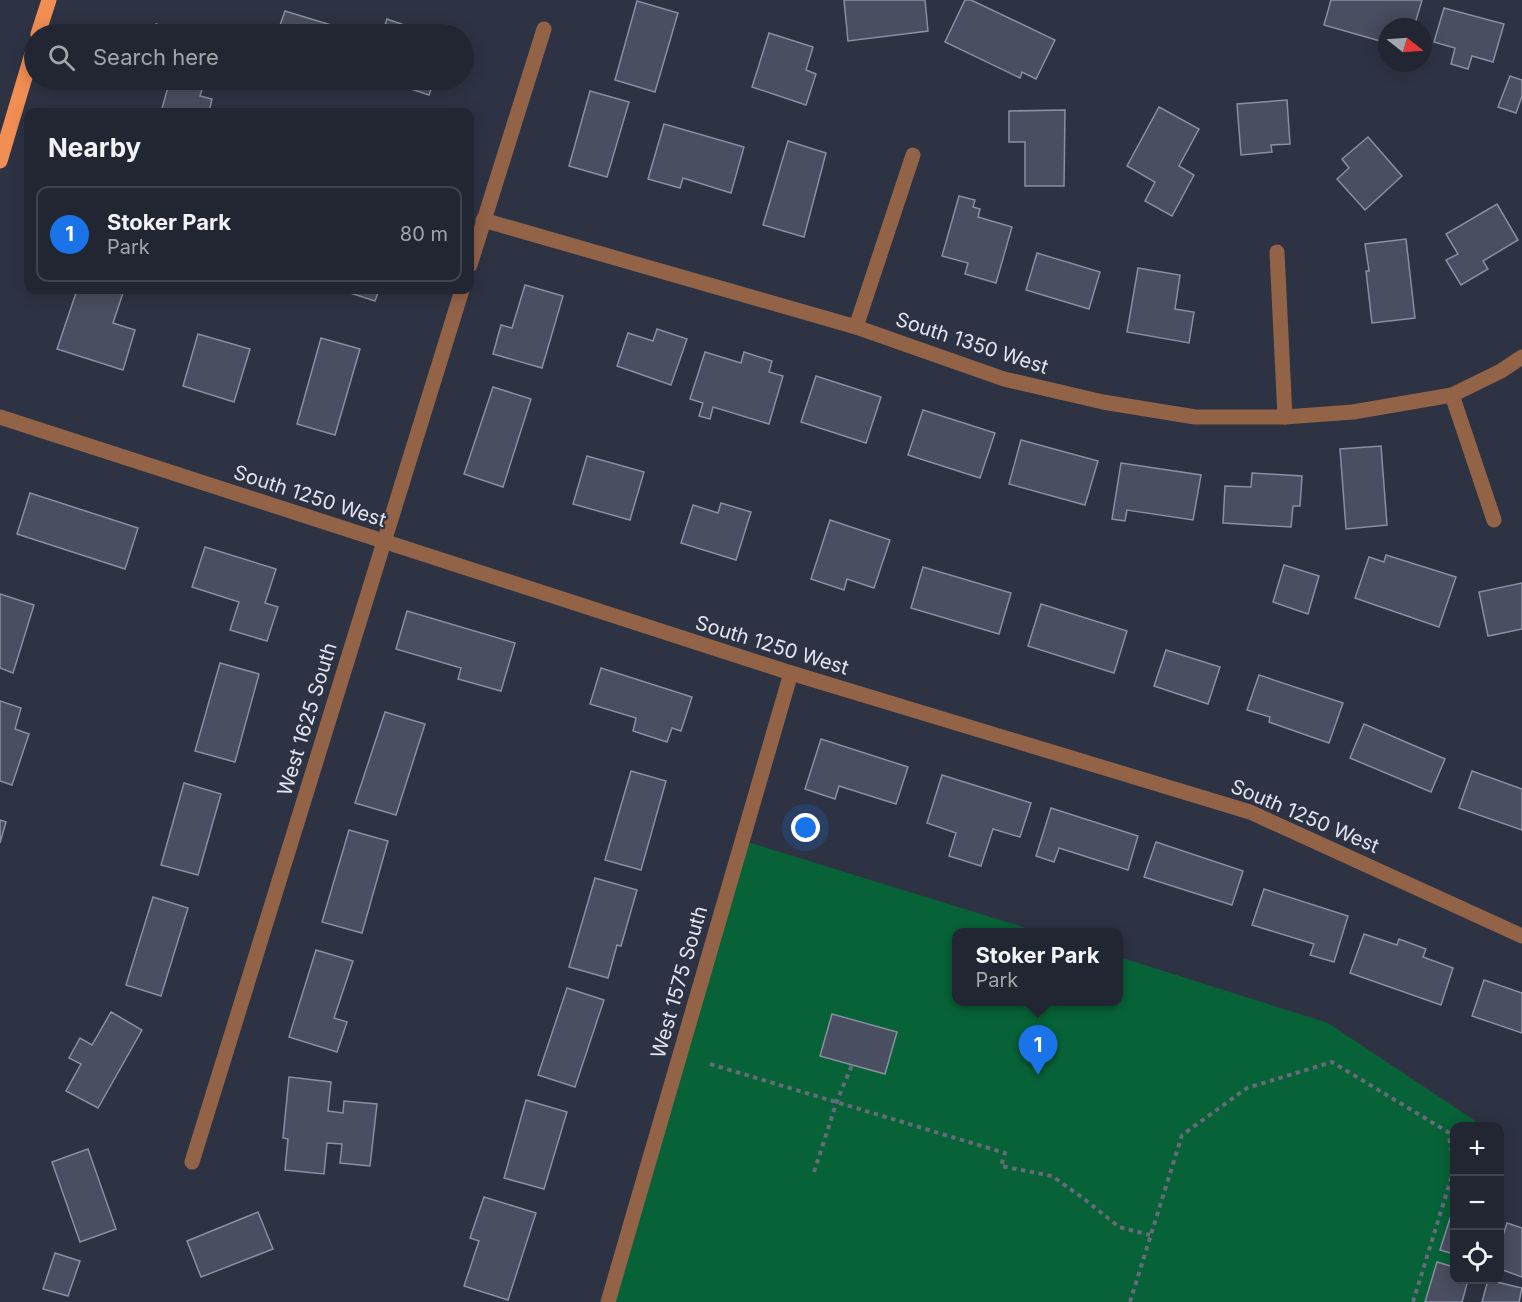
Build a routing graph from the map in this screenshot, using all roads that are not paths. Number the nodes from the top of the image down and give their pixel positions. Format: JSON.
{"nodes":[{"id":1,"x":49,"y":0,"type":"edge"},
{"id":2,"x":41,"y":24,"type":"edge"},
{"id":3,"x":544,"y":29,"type":"dead end"},
{"id":4,"x":24,"y":81,"type":"edge"},
{"id":5,"x":913,"y":155,"type":"dead end"},
{"id":6,"x":0,"y":161,"type":"edge"},
{"id":7,"x":483,"y":220,"type":"junction"},
{"id":8,"x":474,"y":251,"type":"edge"},
{"id":9,"x":1277,"y":252,"type":"dead end"},
{"id":10,"x":461,"y":294,"type":"edge"},
{"id":11,"x":856,"y":327,"type":"junction"},
{"id":12,"x":1522,"y":357,"type":"edge"},
{"id":13,"x":1452,"y":395,"type":"junction"},
{"id":14,"x":0,"y":417,"type":"edge"},
{"id":15,"x":1285,"y":417,"type":"junction"},
{"id":16,"x":1494,"y":520,"type":"dead end"},
{"id":17,"x":384,"y":542,"type":"junction"},
{"id":18,"x":791,"y":673,"type":"junction"},
{"id":19,"x":1522,"y":936,"type":"edge"},
{"id":20,"x":192,"y":1162,"type":"dead end"},
{"id":21,"x":608,"y":1302,"type":"edge"}],
"edges":[{"from":1,"to":2,"type":"main road"},
{"from":3,"to":7,"type":"street"},
{"from":4,"to":6,"type":"main road"},
{"from":5,"to":11,"type":"street"},
{"from":7,"to":8,"type":"street"},
{"from":7,"to":11,"type":"street","name":"South 1350 West"},
{"from":9,"to":15,"type":"street"},
{"from":10,"to":17,"type":"street","name":"West 1625 South"},
{"from":11,"to":15,"type":"street","name":"South 1350 West"},
{"from":12,"to":13,"type":"street","name":"South 1350 West"},
{"from":13,"to":15,"type":"street","name":"South 1350 West"},
{"from":13,"to":16,"type":"street"},
{"from":14,"to":17,"type":"street","name":"South 1250 West"},
{"from":17,"to":18,"type":"street","name":"South 1250 West"},
{"from":17,"to":20,"type":"street","name":"West 1625 South"},
{"from":18,"to":19,"type":"street","name":"South 1250 West"},
{"from":18,"to":21,"type":"street","name":"West 1575 South"}]}
